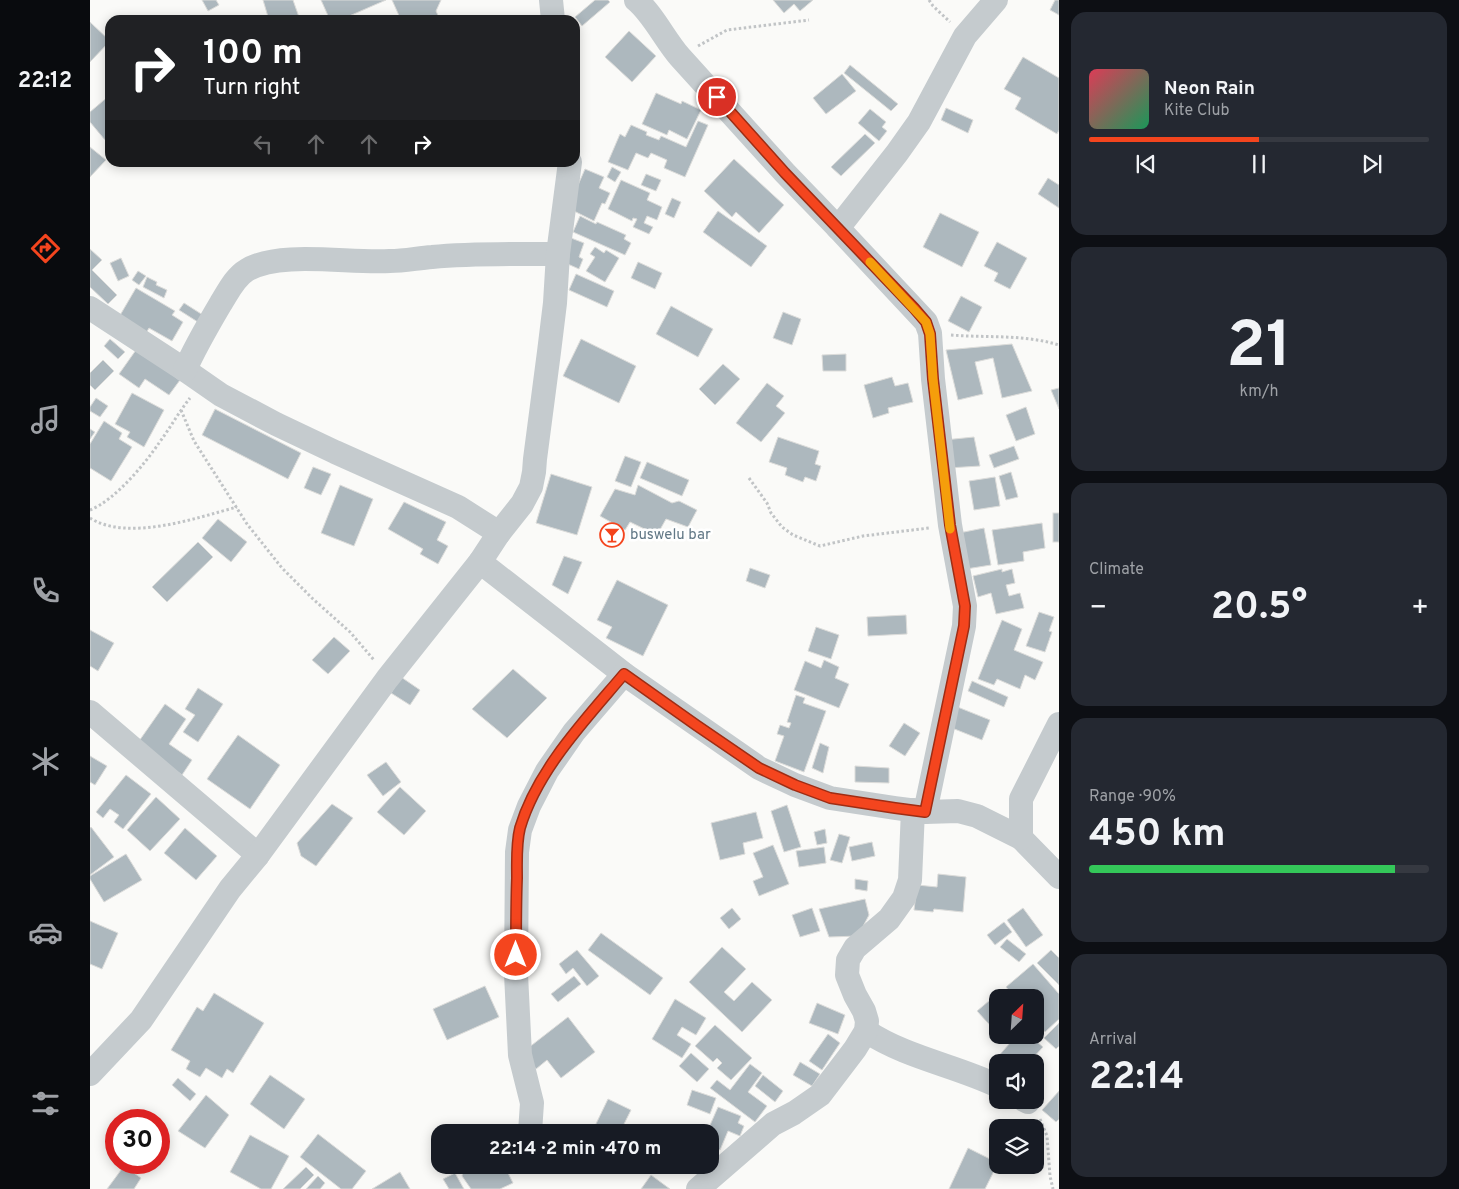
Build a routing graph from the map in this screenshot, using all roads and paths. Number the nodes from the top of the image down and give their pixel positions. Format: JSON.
{"nodes":[{"id":1,"x":551,"y":0,"type":"edge"},
{"id":2,"x":636,"y":0,"type":"edge"},
{"id":3,"x":929,"y":0,"type":"edge"},
{"id":4,"x":996,"y":0,"type":"edge"},
{"id":5,"x":552,"y":15,"type":"edge"},
{"id":6,"x":809,"y":20,"type":"dead end"},
{"id":7,"x":965,"y":36,"type":"junction"},
{"id":8,"x":680,"y":57,"type":"junction"},
{"id":9,"x":569,"y":167,"type":"edge"},
{"id":10,"x":838,"y":228,"type":"junction"},
{"id":11,"x":558,"y":254,"type":"junction"},
{"id":12,"x":90,"y":308,"type":"edge"},
{"id":13,"x":930,"y":334,"type":"junction"},
{"id":14,"x":1059,"y":344,"type":"edge"},
{"id":15,"x":194,"y":376,"type":"junction"},
{"id":16,"x":181,"y":410,"type":"junction"},
{"id":17,"x":749,"y":478,"type":"dead end"},
{"id":18,"x":238,"y":507,"type":"junction"},
{"id":19,"x":90,"y":510,"type":"edge"},
{"id":20,"x":90,"y":518,"type":"edge"},
{"id":21,"x":950,"y":525,"type":"junction"},
{"id":22,"x":499,"y":533,"type":"junction"},
{"id":23,"x":480,"y":562,"type":"junction"},
{"id":24,"x":624,"y":674,"type":"junction"},
{"id":25,"x":387,"y":679,"type":"junction"},
{"id":26,"x":90,"y":712,"type":"edge"},
{"id":27,"x":1059,"y":724,"type":"edge"},
{"id":28,"x":1021,"y":799,"type":"junction"},
{"id":29,"x":919,"y":811,"type":"junction"},
{"id":30,"x":977,"y":816,"type":"junction"},
{"id":31,"x":1021,"y":838,"type":"junction"},
{"id":32,"x":258,"y":855,"type":"junction"},
{"id":33,"x":1059,"y":878,"type":"edge"},
{"id":34,"x":866,"y":1031,"type":"junction"},
{"id":35,"x":90,"y":1074,"type":"edge"},
{"id":36,"x":989,"y":1082,"type":"edge"},
{"id":37,"x":1032,"y":1109,"type":"edge"},
{"id":38,"x":531,"y":1124,"type":"edge"},
{"id":39,"x":698,"y":1189,"type":"edge"},
{"id":40,"x":1053,"y":1189,"type":"edge"}],
"edges":[{"from":1,"to":5,"type":"street"},
{"from":2,"to":8,"type":"street"},
{"from":3,"to":7,"type":"path"},
{"from":4,"to":7,"type":"street"},
{"from":6,"to":8,"type":"path"},
{"from":7,"to":10,"type":"street"},
{"from":8,"to":10,"type":"street"},
{"from":9,"to":11,"type":"street"},
{"from":10,"to":13,"type":"street"},
{"from":11,"to":15,"type":"street"},
{"from":11,"to":22,"type":"street"},
{"from":12,"to":15,"type":"street"},
{"from":13,"to":14,"type":"path"},
{"from":13,"to":21,"type":"street"},
{"from":15,"to":16,"type":"path"},
{"from":15,"to":22,"type":"street"},
{"from":16,"to":18,"type":"path"},
{"from":16,"to":19,"type":"path"},
{"from":17,"to":21,"type":"path"},
{"from":18,"to":20,"type":"path"},
{"from":18,"to":25,"type":"path"},
{"from":21,"to":29,"type":"street"},
{"from":22,"to":23,"type":"street"},
{"from":23,"to":24,"type":"street"},
{"from":23,"to":25,"type":"street"},
{"from":24,"to":29,"type":"street"},
{"from":24,"to":38,"type":"street"},
{"from":25,"to":32,"type":"street"},
{"from":26,"to":32,"type":"street"},
{"from":27,"to":28,"type":"street"},
{"from":28,"to":30,"type":"street"},
{"from":28,"to":31,"type":"street"},
{"from":29,"to":30,"type":"street"},
{"from":29,"to":34,"type":"street"},
{"from":30,"to":31,"type":"street"},
{"from":31,"to":33,"type":"street"},
{"from":32,"to":35,"type":"street"},
{"from":34,"to":36,"type":"street"},
{"from":34,"to":39,"type":"street"},
{"from":37,"to":40,"type":"path"}]}
